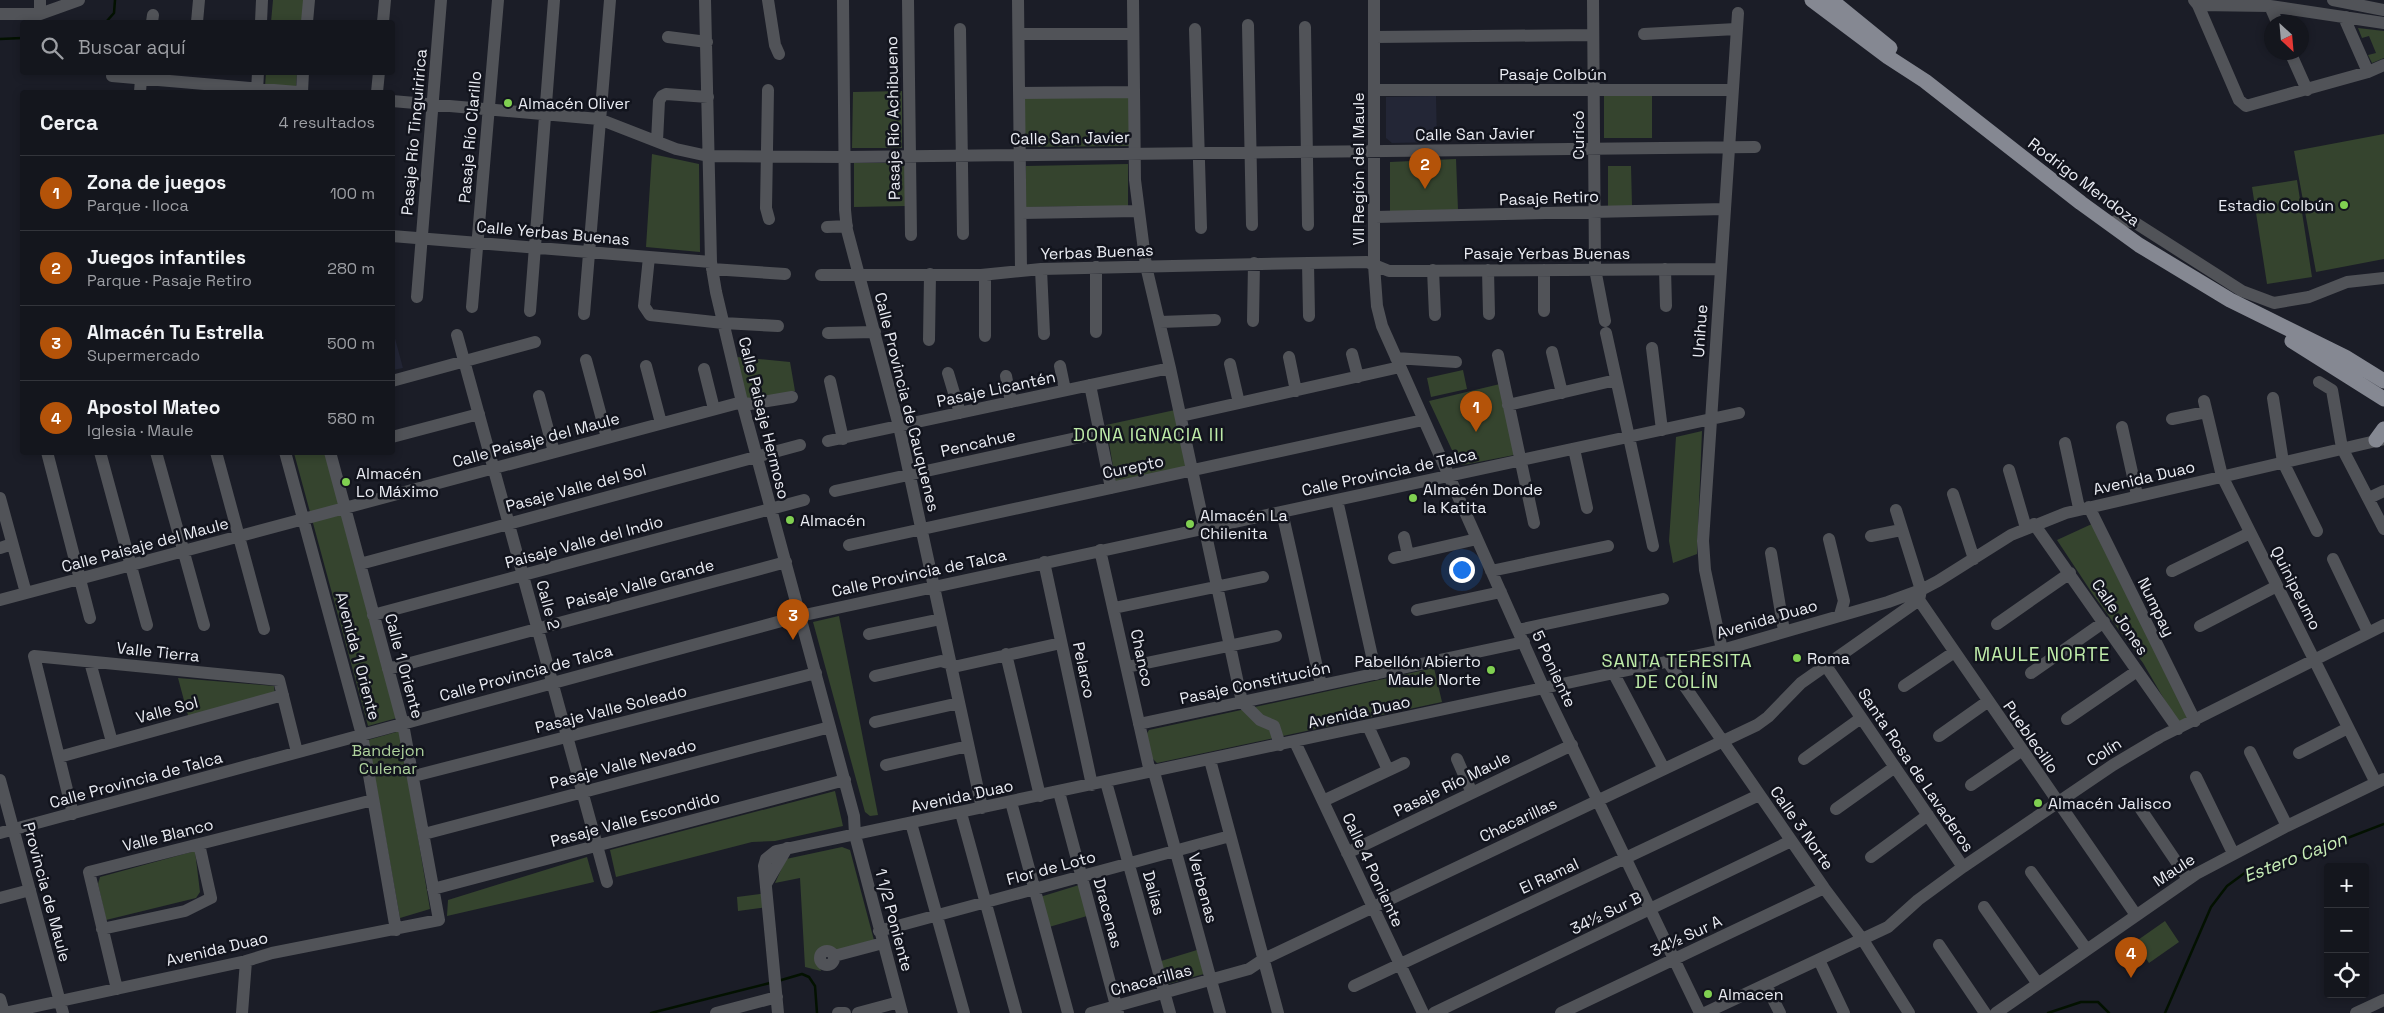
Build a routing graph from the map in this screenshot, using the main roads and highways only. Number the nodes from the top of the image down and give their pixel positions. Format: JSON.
{"nodes":[{"id":1,"x":1812,"y":0,"type":"edge"},
{"id":2,"x":1831,"y":0,"type":"edge"},
{"id":3,"x":1925,"y":81,"type":"junction"},
{"id":4,"x":2230,"y":300,"type":"junction"},
{"id":5,"x":2384,"y":381,"type":"edge"},
{"id":6,"x":2383,"y":399,"type":"edge"}],
"edges":[{"from":1,"to":3,"type":"main road","name":"Rodrigo Mendoza"},
{"from":2,"to":3,"type":"main road","name":"Rodrigo Mendoza"},
{"from":3,"to":4,"type":"main road","name":"Rodrigo Mendoza"},
{"from":4,"to":5,"type":"main road","name":"Rodrigo Mendoza"},
{"from":4,"to":6,"type":"main road","name":"Rodrigo Mendoza"}]}
